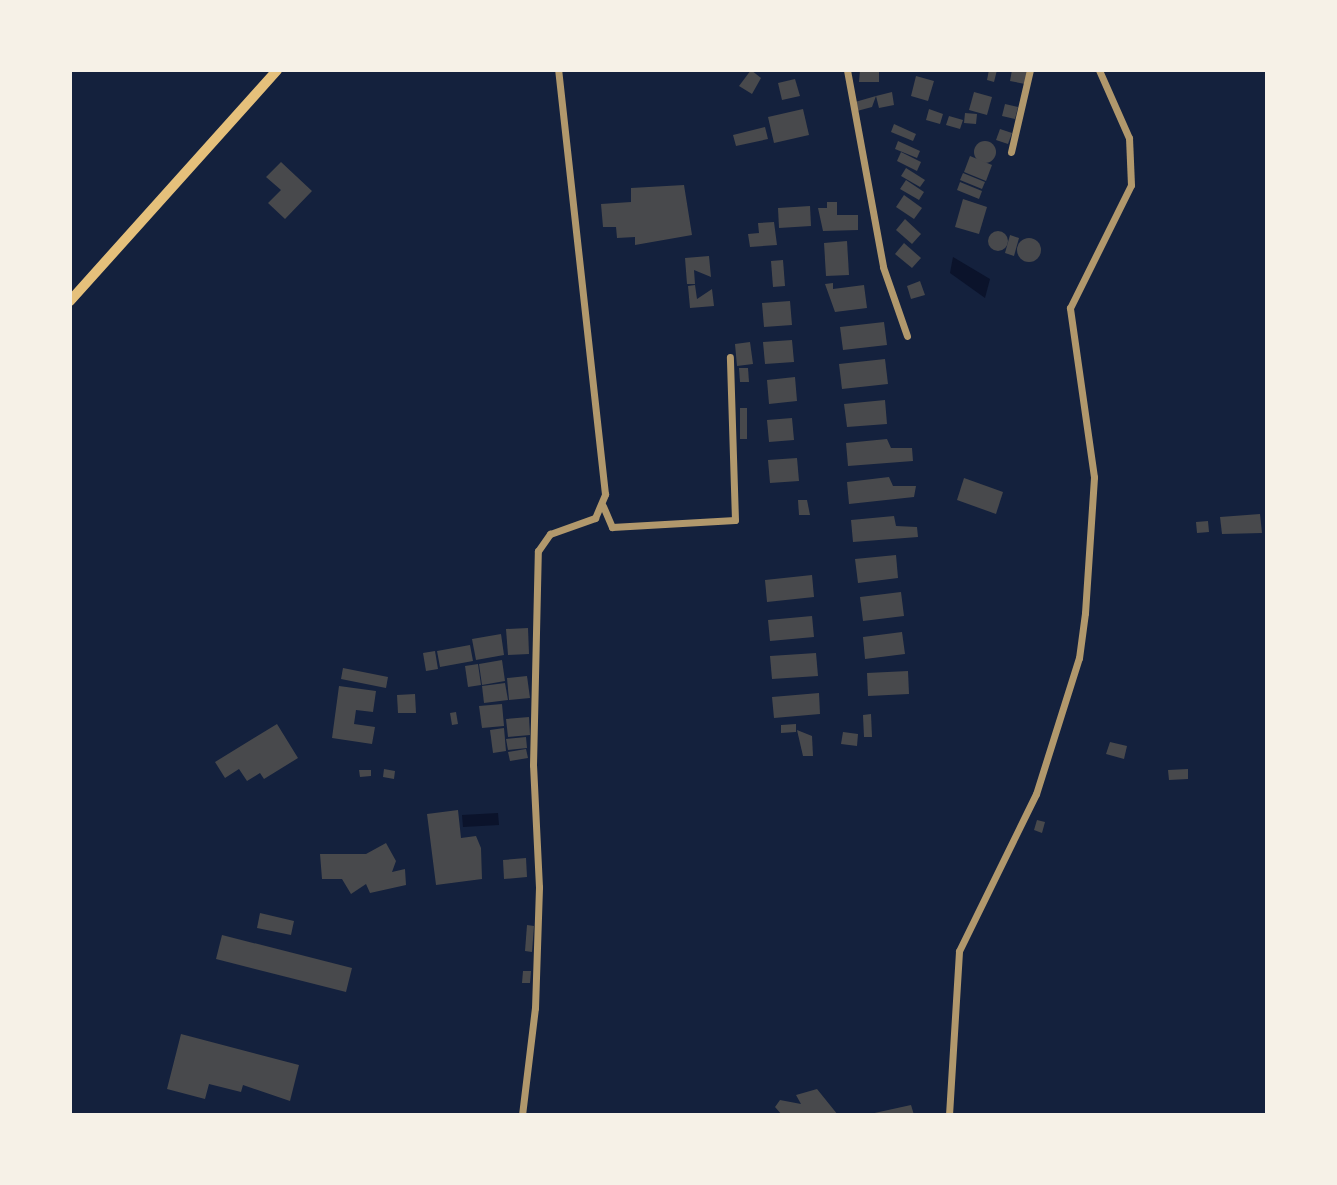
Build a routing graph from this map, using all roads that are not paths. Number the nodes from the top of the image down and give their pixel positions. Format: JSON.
{"nodes":[{"id":1,"x":277,"y":70,"type":"edge"},
{"id":2,"x":558,"y":70,"type":"edge"},
{"id":3,"x":847,"y":70,"type":"edge"},
{"id":4,"x":1030,"y":70,"type":"edge"},
{"id":5,"x":1099,"y":70,"type":"edge"},
{"id":6,"x":1011,"y":152,"type":"dead end"},
{"id":7,"x":70,"y":301,"type":"edge"},
{"id":8,"x":907,"y":336,"type":"dead end"},
{"id":9,"x":730,"y":357,"type":"dead end"},
{"id":10,"x":603,"y":506,"type":"junction"},
{"id":11,"x":522,"y":1115,"type":"edge"},
{"id":12,"x":949,"y":1115,"type":"edge"}],
"edges":[{"from":1,"to":7,"type":"main road"},
{"from":2,"to":10,"type":"street"},
{"from":3,"to":8,"type":"street"},
{"from":4,"to":6,"type":"street"},
{"from":5,"to":12,"type":"street"},
{"from":9,"to":10,"type":"street"},
{"from":10,"to":11,"type":"street"}]}
